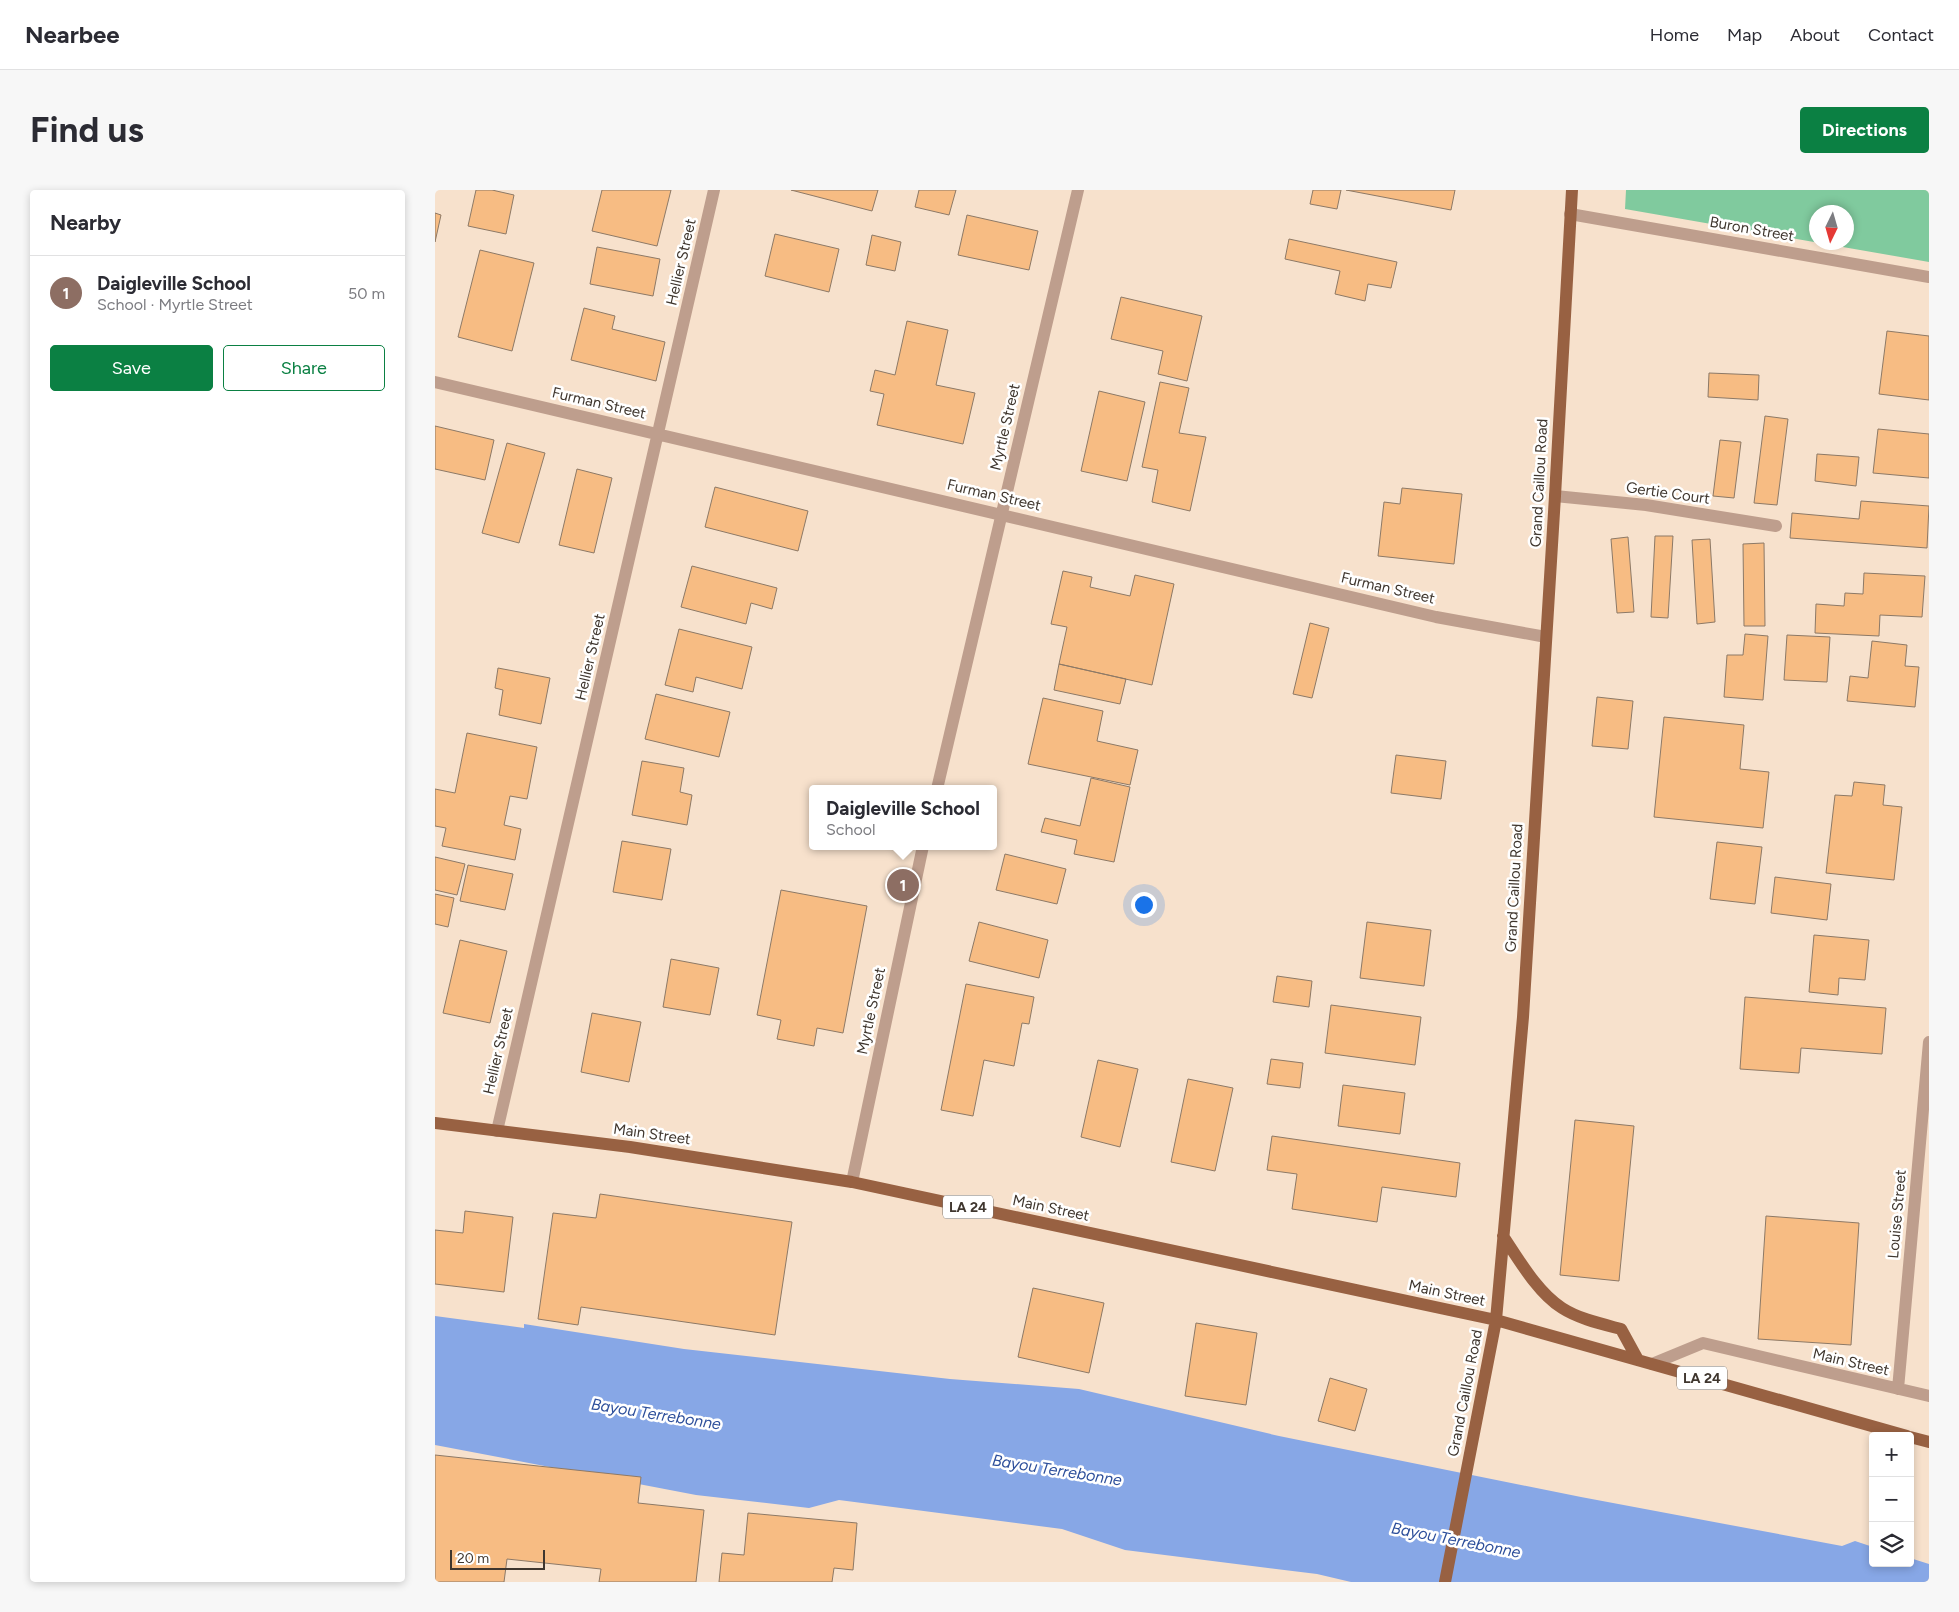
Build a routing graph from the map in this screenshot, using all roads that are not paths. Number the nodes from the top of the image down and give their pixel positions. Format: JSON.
{"nodes":[{"id":1,"x":714,"y":190,"type":"edge"},
{"id":2,"x":1078,"y":190,"type":"edge"},
{"id":3,"x":1572,"y":190,"type":"edge"},
{"id":4,"x":1570,"y":214,"type":"junction"},
{"id":5,"x":1929,"y":277,"type":"edge"},
{"id":6,"x":435,"y":382,"type":"edge"},
{"id":7,"x":658,"y":433,"type":"junction"},
{"id":8,"x":1555,"y":496,"type":"junction"},
{"id":9,"x":1002,"y":514,"type":"junction"},
{"id":10,"x":1776,"y":526,"type":"dead end"},
{"id":11,"x":1546,"y":637,"type":"junction"},
{"id":12,"x":938,"y":785,"type":"edge"},
{"id":13,"x":922,"y":850,"type":"edge"},
{"id":14,"x":1929,"y":1042,"type":"edge"},
{"id":15,"x":435,"y":1123,"type":"edge"},
{"id":16,"x":497,"y":1131,"type":"junction"},
{"id":17,"x":852,"y":1182,"type":"junction"},
{"id":18,"x":1503,"y":1236,"type":"junction"},
{"id":19,"x":1496,"y":1320,"type":"junction"},
{"id":20,"x":1638,"y":1360,"type":"junction"},
{"id":21,"x":1652,"y":1364,"type":"junction"},
{"id":22,"x":1898,"y":1389,"type":"junction"},
{"id":23,"x":1929,"y":1396,"type":"edge"},
{"id":24,"x":1895,"y":1432,"type":"edge"},
{"id":25,"x":1914,"y":1438,"type":"edge"},
{"id":26,"x":1929,"y":1442,"type":"edge"},
{"id":27,"x":1445,"y":1582,"type":"edge"}],
"edges":[{"from":1,"to":7,"type":"street","name":"Hellier Street"},
{"from":2,"to":9,"type":"street","name":"Myrtle Street"},
{"from":3,"to":4,"type":"main road","name":"Grand Caillou Road"},
{"from":4,"to":5,"type":"street","name":"Buron Street"},
{"from":4,"to":8,"type":"main road","name":"Grand Caillou Road"},
{"from":6,"to":7,"type":"street","name":"Furman Street"},
{"from":7,"to":9,"type":"street","name":"Furman Street"},
{"from":7,"to":16,"type":"street","name":"Hellier Street"},
{"from":8,"to":10,"type":"street","name":"Gertie Court"},
{"from":8,"to":11,"type":"main road","name":"Grand Caillou Road"},
{"from":9,"to":11,"type":"street","name":"Furman Street"},
{"from":9,"to":12,"type":"street","name":"Myrtle Street"},
{"from":11,"to":18,"type":"main road","name":"Grand Caillou Road"},
{"from":13,"to":17,"type":"street","name":"Myrtle Street"},
{"from":14,"to":22,"type":"street","name":"Louise Street"},
{"from":15,"to":16,"type":"main road","name":"Main Street","number":"LA 24"},
{"from":16,"to":17,"type":"main road","name":"Main Street","number":"LA 24"},
{"from":17,"to":19,"type":"main road","name":"Main Street","number":"LA 24"},
{"from":18,"to":19,"type":"main road","name":"Grand Caillou Road"},
{"from":18,"to":20,"type":"main road"},
{"from":19,"to":20,"type":"main road","name":"Main Street","number":"LA 24"},
{"from":19,"to":27,"type":"main road","name":"Grand Caillou Road"},
{"from":20,"to":21,"type":"main road","name":"Main Street","number":"LA 24"},
{"from":21,"to":22,"type":"street","name":"Main Street"},
{"from":21,"to":24,"type":"main road","name":"Main Street","number":"LA 24"},
{"from":22,"to":23,"type":"street","name":"Main Street"},
{"from":25,"to":26,"type":"main road","name":"Main Street","number":"LA 24"}]}
